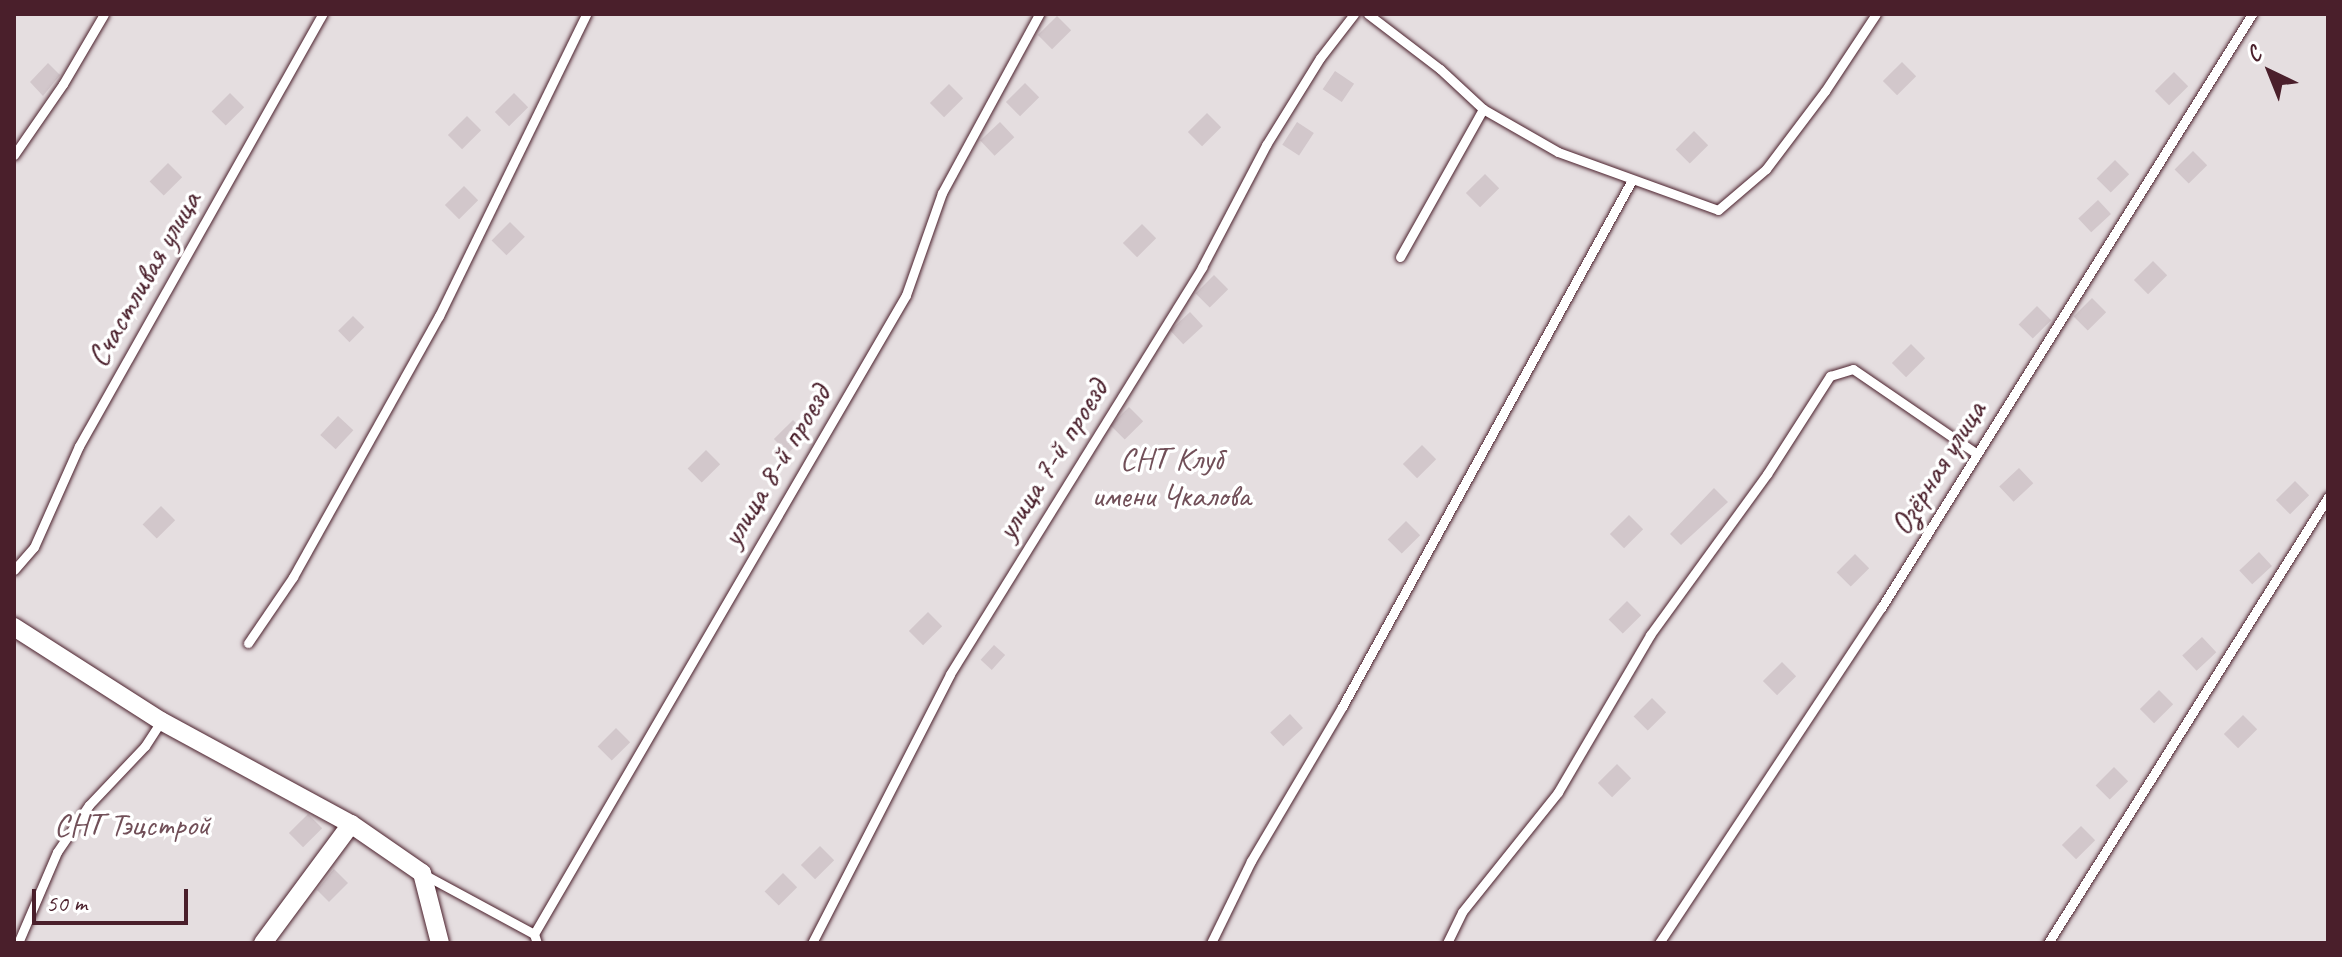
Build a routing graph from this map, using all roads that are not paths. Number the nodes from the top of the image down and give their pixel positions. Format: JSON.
{"nodes":[{"id":1,"x":104,"y":14,"type":"edge"},
{"id":2,"x":322,"y":14,"type":"edge"},
{"id":3,"x":586,"y":14,"type":"edge"},
{"id":4,"x":1039,"y":14,"type":"edge"},
{"id":5,"x":1354,"y":14,"type":"edge"},
{"id":6,"x":1368,"y":14,"type":"edge"},
{"id":7,"x":1876,"y":14,"type":"edge"},
{"id":8,"x":2252,"y":14,"type":"edge"},
{"id":9,"x":1483,"y":109,"type":"junction"},
{"id":10,"x":14,"y":155,"type":"edge"},
{"id":11,"x":1632,"y":180,"type":"junction"},
{"id":12,"x":1400,"y":257,"type":"dead end"},
{"id":13,"x":1977,"y":454,"type":"junction"},
{"id":14,"x":2328,"y":497,"type":"edge"},
{"id":15,"x":14,"y":570,"type":"edge"},
{"id":16,"x":14,"y":627,"type":"edge"},
{"id":17,"x":248,"y":643,"type":"dead end"},
{"id":18,"x":161,"y":721,"type":"junction"},
{"id":19,"x":351,"y":824,"type":"junction"},
{"id":20,"x":422,"y":873,"type":"junction"},
{"id":21,"x":536,"y":938,"type":"edge"},
{"id":22,"x":18,"y":943,"type":"edge"},
{"id":23,"x":263,"y":943,"type":"edge"},
{"id":24,"x":440,"y":943,"type":"edge"},
{"id":25,"x":812,"y":943,"type":"edge"},
{"id":26,"x":1211,"y":943,"type":"edge"},
{"id":27,"x":1447,"y":943,"type":"edge"},
{"id":28,"x":1659,"y":943,"type":"edge"},
{"id":29,"x":2048,"y":943,"type":"edge"}],
"edges":[{"from":1,"to":10,"type":"lane"},
{"from":2,"to":15,"type":"lane","name":"Счастливая улица"},
{"from":3,"to":17,"type":"lane"},
{"from":4,"to":21,"type":"lane","name":"улица 8-й проезд"},
{"from":5,"to":25,"type":"lane","name":"улица 7-й проезд"},
{"from":6,"to":9,"type":"lane"},
{"from":7,"to":11,"type":"lane"},
{"from":8,"to":13,"type":"lane","name":"Озёрная улица"},
{"from":9,"to":11,"type":"lane"},
{"from":9,"to":12,"type":"lane"},
{"from":11,"to":26,"type":"lane"},
{"from":13,"to":27,"type":"lane"},
{"from":13,"to":28,"type":"lane","name":"Озёрная улица"},
{"from":14,"to":29,"type":"lane"},
{"from":16,"to":18,"type":"street"},
{"from":18,"to":19,"type":"street"},
{"from":18,"to":22,"type":"lane"},
{"from":19,"to":20,"type":"street"},
{"from":19,"to":23,"type":"street"},
{"from":20,"to":21,"type":"lane"},
{"from":20,"to":24,"type":"street"}]}
